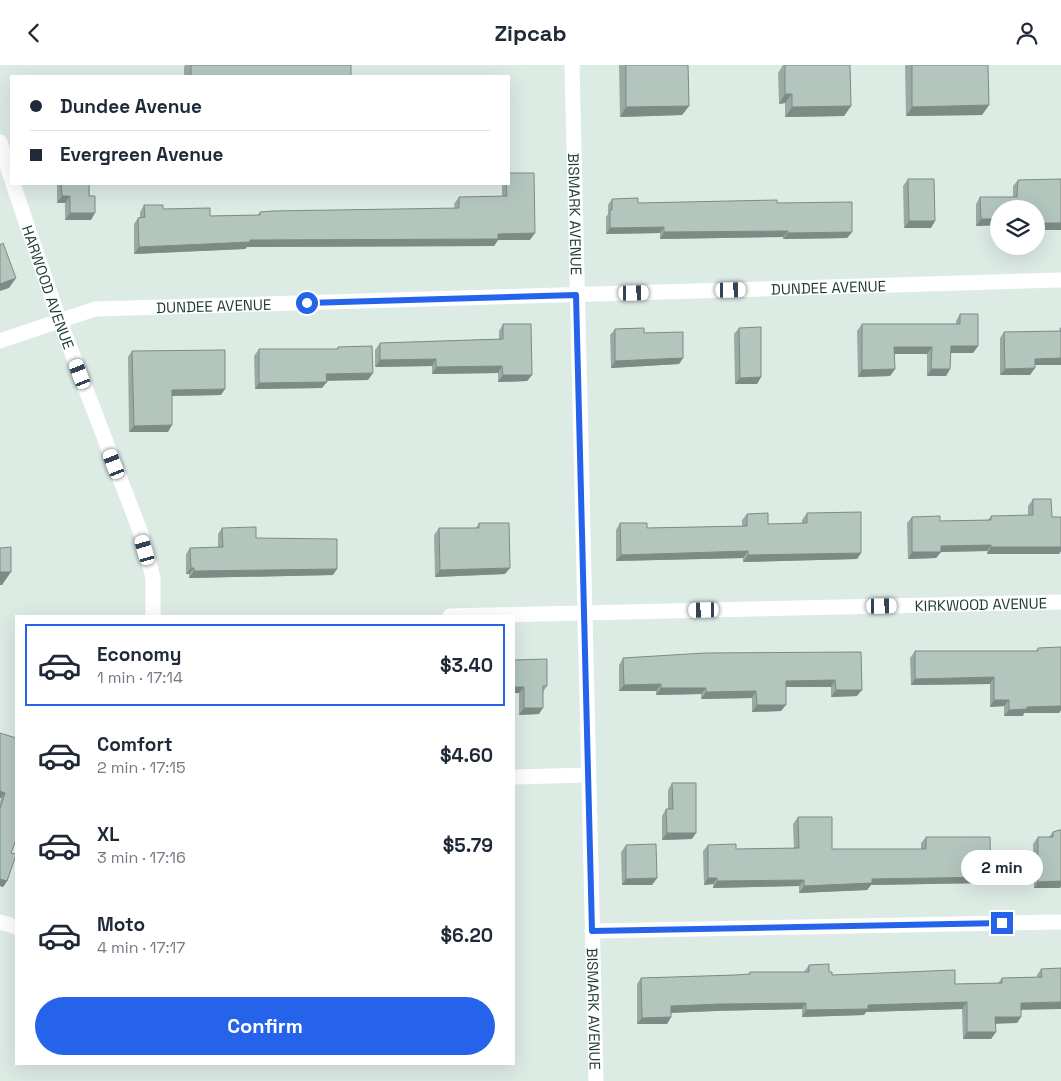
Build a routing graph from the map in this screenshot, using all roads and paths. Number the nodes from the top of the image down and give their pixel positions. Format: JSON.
{"nodes":[{"id":1,"x":572,"y":65,"type":"edge"},
{"id":2,"x":0,"y":142,"type":"edge"},
{"id":3,"x":10,"y":175,"type":"edge"},
{"id":4,"x":13,"y":185,"type":"edge"},
{"id":5,"x":1061,"y":280,"type":"edge"},
{"id":6,"x":576,"y":295,"type":"junction"},
{"id":7,"x":59,"y":319,"type":"junction"},
{"id":8,"x":0,"y":341,"type":"edge"},
{"id":9,"x":1061,"y":602,"type":"edge"},
{"id":10,"x":585,"y":613,"type":"junction"},
{"id":11,"x":153,"y":615,"type":"edge"},
{"id":12,"x":495,"y":615,"type":"edge"},
{"id":13,"x":589,"y":775,"type":"junction"},
{"id":14,"x":515,"y":777,"type":"edge"},
{"id":15,"x":0,"y":921,"type":"edge"},
{"id":16,"x":1061,"y":921,"type":"edge"},
{"id":17,"x":15,"y":927,"type":"edge"},
{"id":18,"x":592,"y":931,"type":"junction"},
{"id":19,"x":596,"y":1081,"type":"edge"}],
"edges":[{"from":1,"to":6,"type":"street","name":"BISMARK AVENUE"},
{"from":2,"to":3,"type":"street"},
{"from":4,"to":7,"type":"street","name":"HARWOOD AVENUE"},
{"from":5,"to":6,"type":"street","name":"DUNDEE AVENUE"},
{"from":6,"to":7,"type":"street","name":"DUNDEE AVENUE"},
{"from":6,"to":10,"type":"street","name":"BISMARK AVENUE"},
{"from":7,"to":8,"type":"street","name":"DUNDEE AVENUE"},
{"from":7,"to":11,"type":"street","name":"HARWOOD AVENUE"},
{"from":9,"to":10,"type":"street","name":"KIRKWOOD AVENUE"},
{"from":10,"to":12,"type":"street","name":"KIRKWOOD AVENUE"},
{"from":10,"to":13,"type":"street","name":"BISMARK AVENUE"},
{"from":13,"to":14,"type":"street"},
{"from":13,"to":18,"type":"street","name":"BISMARK AVENUE"},
{"from":15,"to":17,"type":"street"},
{"from":16,"to":18,"type":"street"},
{"from":18,"to":19,"type":"street","name":"BISMARK AVENUE"}]}
